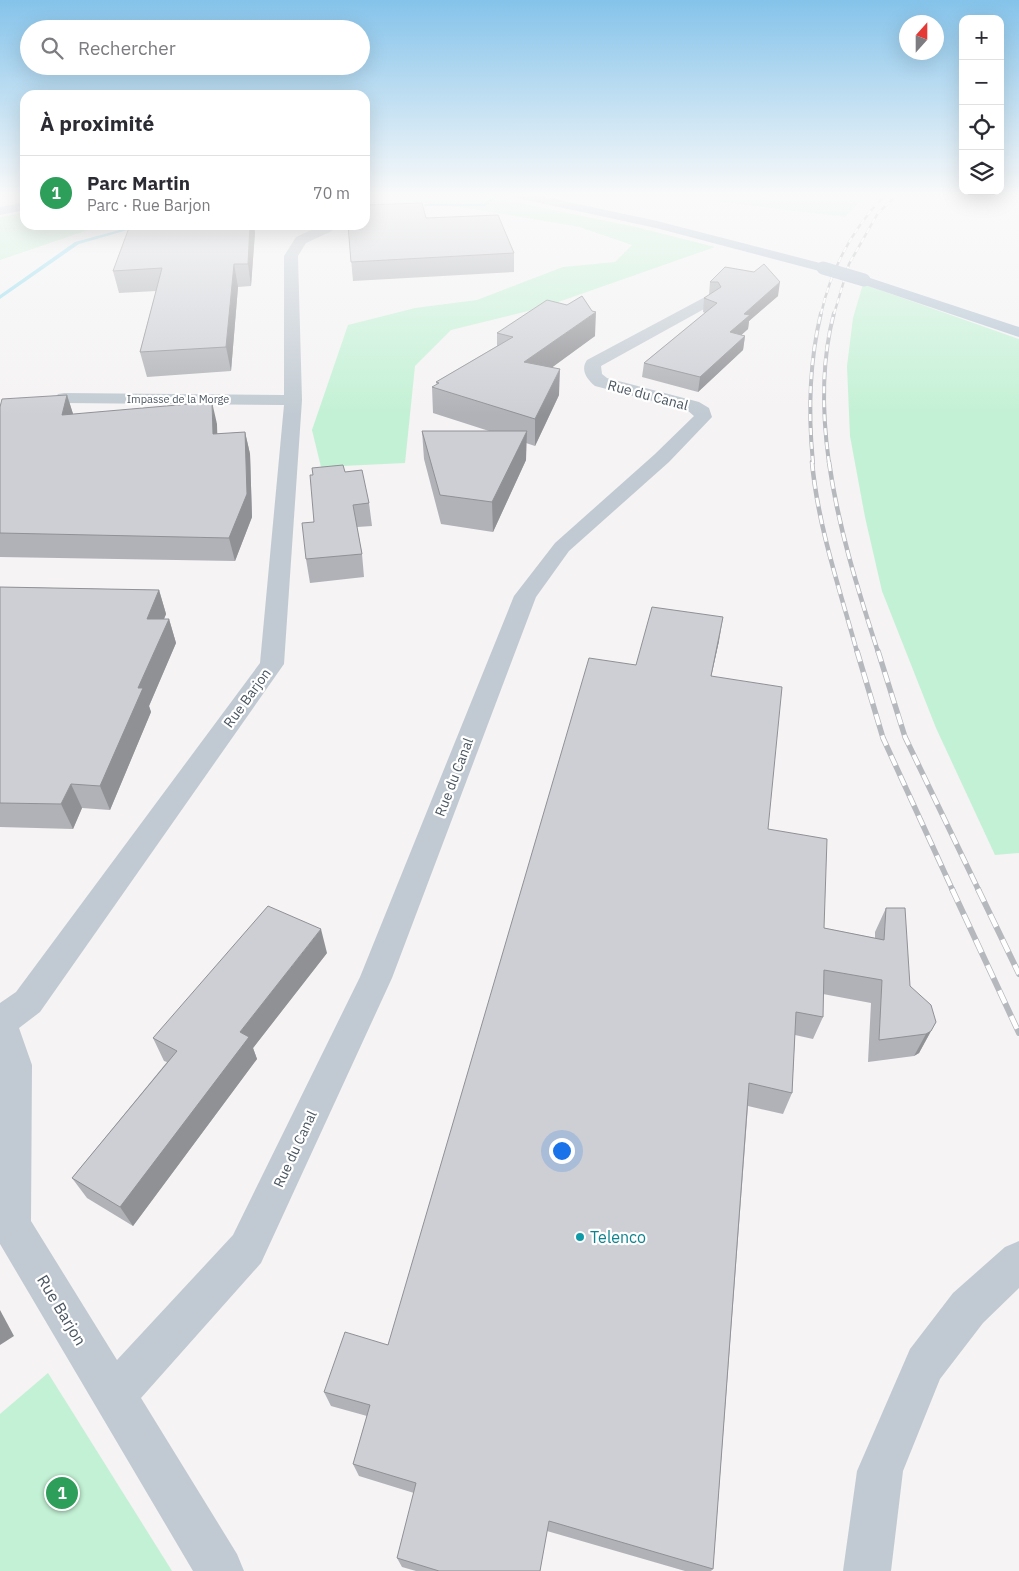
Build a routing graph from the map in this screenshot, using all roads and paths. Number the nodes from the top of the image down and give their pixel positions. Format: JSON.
{"nodes":[{"id":1,"x":291,"y":268,"type":"edge"},
{"id":2,"x":832,"y":268,"type":"edge"},
{"id":3,"x":864,"y":278,"type":"junction"},
{"id":4,"x":710,"y":300,"type":"edge"},
{"id":5,"x":1019,"y":325,"type":"edge"},
{"id":6,"x":1019,"y":332,"type":"edge"},
{"id":7,"x":64,"y":398,"type":"edge"},
{"id":8,"x":293,"y":400,"type":"junction"},
{"id":9,"x":0,"y":1022,"type":"edge"},
{"id":10,"x":1019,"y":1261,"type":"edge"},
{"id":11,"x":114,"y":1395,"type":"junction"},
{"id":12,"x":220,"y":1571,"type":"edge"},
{"id":13,"x":867,"y":1571,"type":"edge"}],
"edges":[{"from":1,"to":8,"type":"street","name":"Rue Barjon"},
{"from":2,"to":3,"type":"main road","bridge":true},
{"from":3,"to":5,"type":"main road"},
{"from":3,"to":6,"type":"main road"},
{"from":4,"to":11,"type":"street","name":"Rue du Canal"},
{"from":7,"to":8,"type":"street","name":"Impasse de la Morge"},
{"from":8,"to":9,"type":"street","name":"Rue Barjon"},
{"from":9,"to":11,"type":"street","name":"Rue Barjon"},
{"from":10,"to":13,"type":"street"},
{"from":11,"to":12,"type":"street","name":"Rue Barjon"}]}
